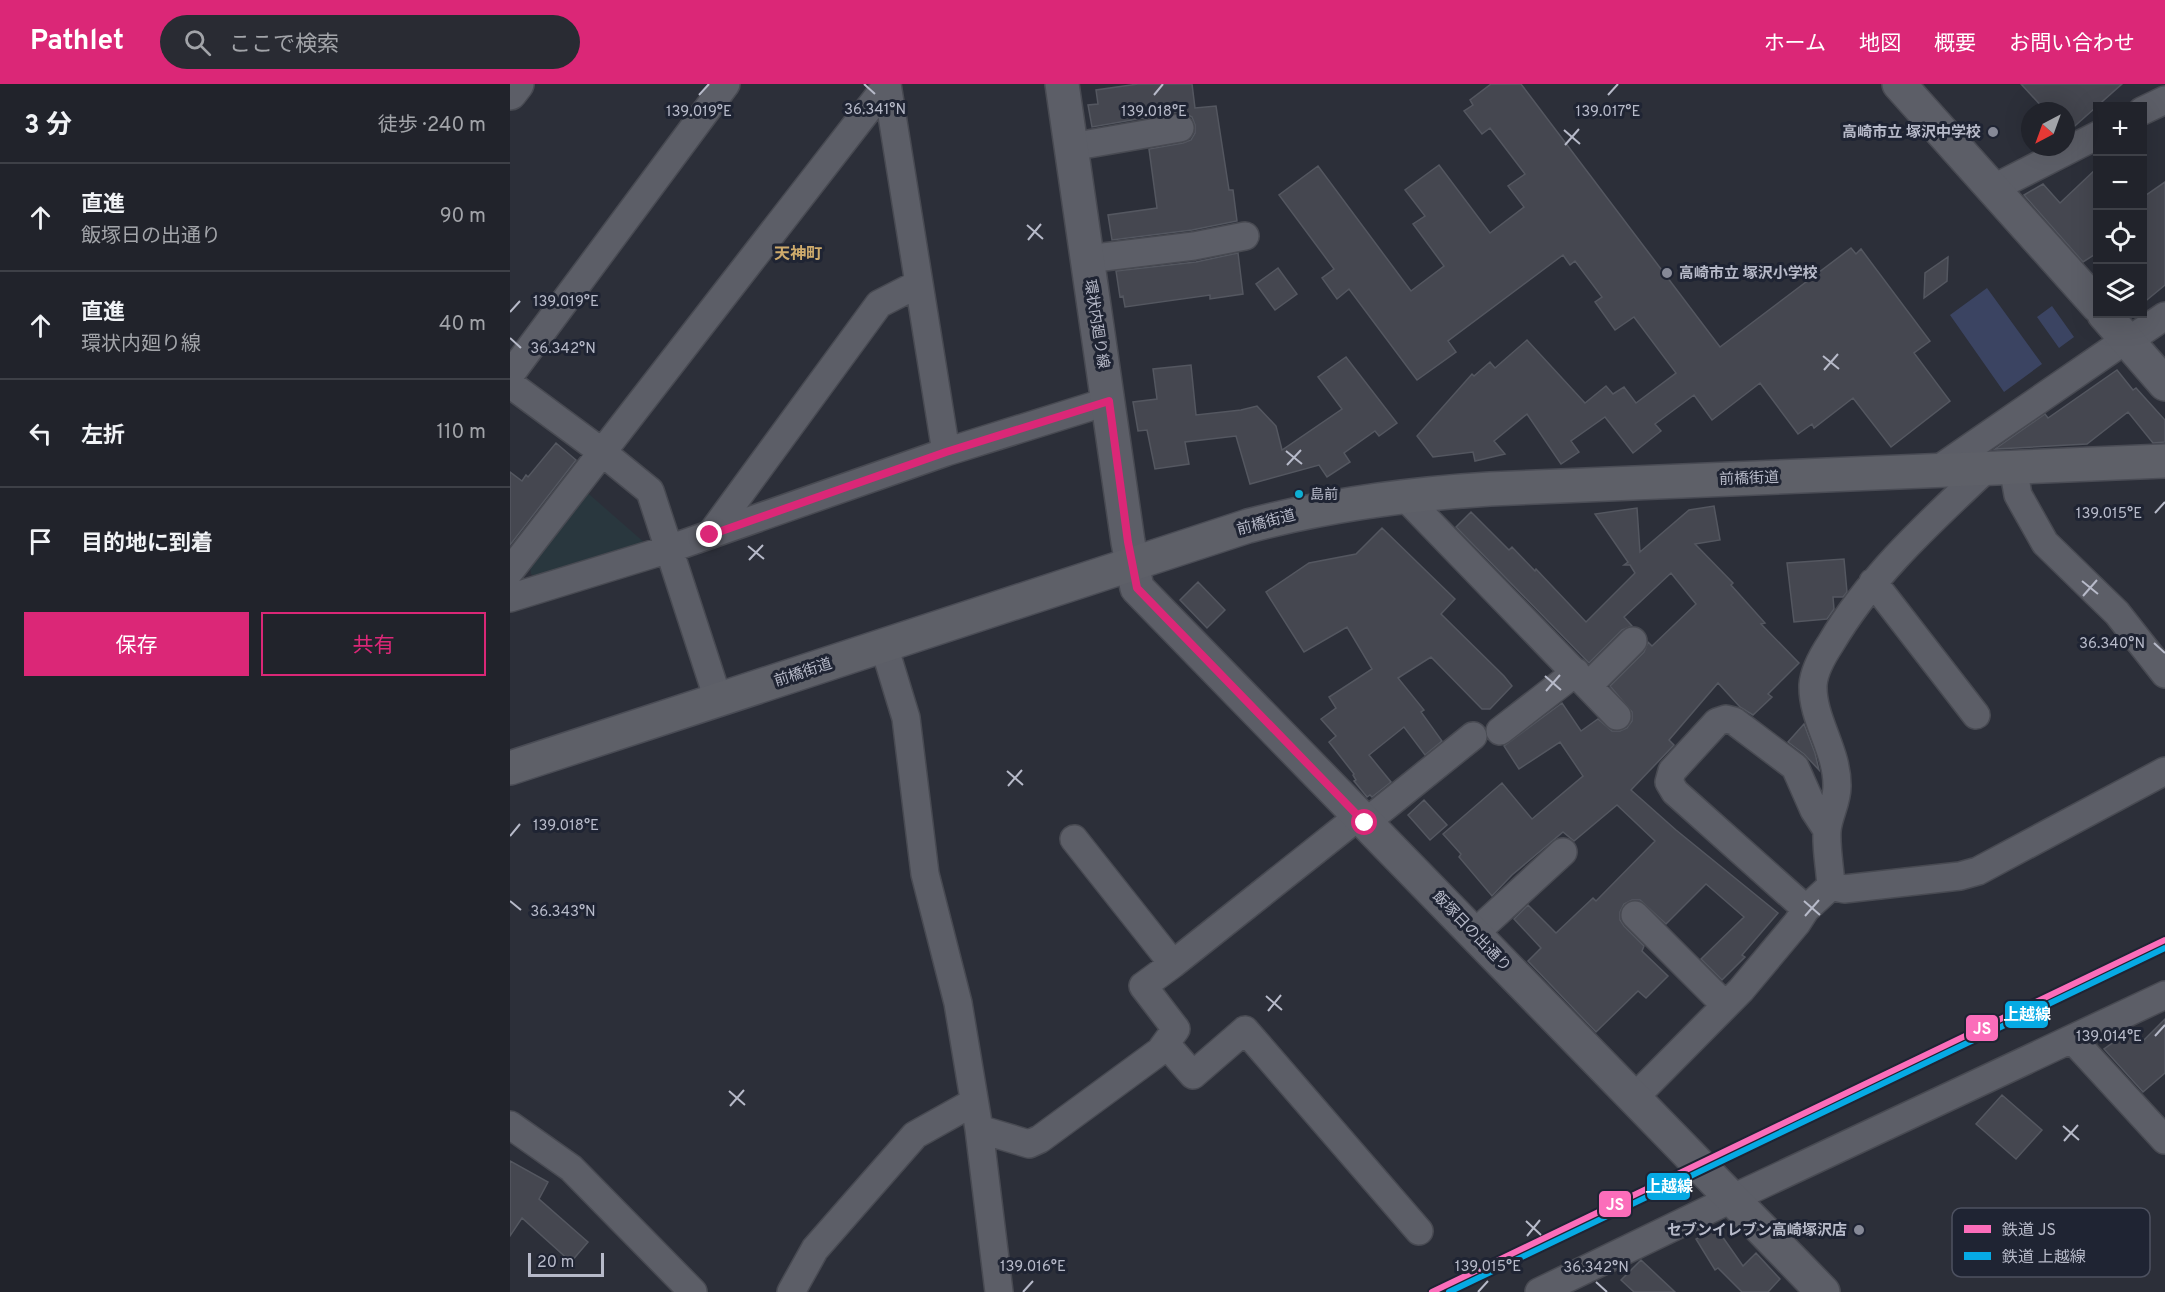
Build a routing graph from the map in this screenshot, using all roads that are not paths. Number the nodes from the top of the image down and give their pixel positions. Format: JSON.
{"nodes":[{"id":1,"x":517,"y":84,"type":"edge"},
{"id":2,"x":726,"y":84,"type":"edge"},
{"id":3,"x":887,"y":84,"type":"edge"},
{"id":4,"x":1062,"y":84,"type":"edge"},
{"id":5,"x":1899,"y":84,"type":"edge"},
{"id":6,"x":510,"y":93,"type":"edge"},
{"id":7,"x":2165,"y":100,"type":"edge"},
{"id":8,"x":2147,"y":109,"type":"edge"},
{"id":9,"x":1180,"y":128,"type":"dead end"},
{"id":10,"x":2093,"y":137,"type":"edge"},
{"id":11,"x":1071,"y":147,"type":"junction"},
{"id":12,"x":1992,"y":189,"type":"junction"},
{"id":13,"x":1245,"y":236,"type":"dead end"},
{"id":14,"x":1087,"y":259,"type":"junction"},
{"id":15,"x":918,"y":284,"type":"junction"},
{"id":16,"x":2093,"y":302,"type":"edge"},
{"id":17,"x":2165,"y":316,"type":"edge"},
{"id":18,"x":2108,"y":318,"type":"edge"},
{"id":19,"x":2128,"y":340,"type":"junction"},
{"id":20,"x":510,"y":375,"type":"edge"},
{"id":21,"x":510,"y":384,"type":"edge"},
{"id":22,"x":2165,"y":384,"type":"edge"},
{"id":23,"x":1109,"y":401,"type":"junction"},
{"id":24,"x":603,"y":452,"type":"junction"},
{"id":25,"x":946,"y":452,"type":"junction"},
{"id":26,"x":2165,"y":461,"type":"edge"},
{"id":27,"x":2000,"y":468,"type":"junction"},
{"id":28,"x":1937,"y":470,"type":"junction"},
{"id":29,"x":1404,"y":496,"type":"junction"},
{"id":30,"x":710,"y":535,"type":"junction"},
{"id":31,"x":669,"y":549,"type":"junction"},
{"id":32,"x":1133,"y":564,"type":"junction"},
{"id":33,"x":510,"y":571,"type":"edge"},
{"id":34,"x":1873,"y":582,"type":"junction"},
{"id":35,"x":510,"y":598,"type":"edge"},
{"id":36,"x":1633,"y":641,"type":"dead end"},
{"id":37,"x":884,"y":646,"type":"junction"},
{"id":38,"x":2165,"y":674,"type":"edge"},
{"id":39,"x":1582,"y":679,"type":"junction"},
{"id":40,"x":718,"y":699,"type":"junction"},
{"id":41,"x":1976,"y":715,"type":"dead end"},
{"id":42,"x":1617,"y":716,"type":"dead end"},
{"id":43,"x":1500,"y":732,"type":"dead end"},
{"id":44,"x":1473,"y":736,"type":"dead end"},
{"id":45,"x":510,"y":768,"type":"edge"},
{"id":46,"x":2165,"y":771,"type":"edge"},
{"id":47,"x":1362,"y":820,"type":"junction"},
{"id":48,"x":1827,"y":830,"type":"junction"},
{"id":49,"x":1074,"y":838,"type":"dead end"},
{"id":50,"x":1563,"y":852,"type":"dead end"},
{"id":51,"x":1831,"y":886,"type":"junction"},
{"id":52,"x":1806,"y":909,"type":"junction"},
{"id":53,"x":1635,"y":915,"type":"dead end"},
{"id":54,"x":1475,"y":933,"type":"junction"},
{"id":55,"x":1173,"y":964,"type":"junction"},
{"id":56,"x":2165,"y":995,"type":"edge"},
{"id":57,"x":1725,"y":1005,"type":"junction"},
{"id":58,"x":2073,"y":1040,"type":"junction"},
{"id":59,"x":1166,"y":1044,"type":"junction"},
{"id":60,"x":1634,"y":1098,"type":"junction"},
{"id":61,"x":974,"y":1102,"type":"junction"},
{"id":62,"x":510,"y":1125,"type":"edge"},
{"id":63,"x":979,"y":1129,"type":"junction"},
{"id":64,"x":2165,"y":1140,"type":"edge"},
{"id":65,"x":1731,"y":1199,"type":"junction"},
{"id":66,"x":1419,"y":1231,"type":"dead end"},
{"id":67,"x":1817,"y":1290,"type":"edge"},
{"id":68,"x":693,"y":1292,"type":"edge"},
{"id":69,"x":792,"y":1292,"type":"edge"},
{"id":70,"x":999,"y":1292,"type":"edge"},
{"id":71,"x":1539,"y":1292,"type":"edge"}],
"edges":[{"from":1,"to":6,"type":"street"},
{"from":2,"to":20,"type":"street"},
{"from":3,"to":15,"type":"street"},
{"from":3,"to":24,"type":"street"},
{"from":4,"to":11,"type":"street","name":"環状内廻り線"},
{"from":5,"to":12,"type":"street"},
{"from":7,"to":8,"type":"street"},
{"from":9,"to":11,"type":"street"},
{"from":10,"to":12,"type":"street"},
{"from":11,"to":14,"type":"street","name":"環状内廻り線"},
{"from":12,"to":16,"type":"street"},
{"from":13,"to":14,"type":"street"},
{"from":14,"to":23,"type":"street","name":"環状内廻り線"},
{"from":15,"to":25,"type":"street"},
{"from":15,"to":30,"type":"street"},
{"from":17,"to":19,"type":"street"},
{"from":18,"to":19,"type":"street"},
{"from":19,"to":22,"type":"street"},
{"from":19,"to":28,"type":"street"},
{"from":21,"to":24,"type":"street"},
{"from":23,"to":25,"type":"street"},
{"from":23,"to":32,"type":"street","name":"環状内廻り線"},
{"from":24,"to":31,"type":"street"},
{"from":24,"to":33,"type":"street"},
{"from":25,"to":30,"type":"street"},
{"from":26,"to":27,"type":"main road","name":"前橋街道"},
{"from":27,"to":28,"type":"main road","name":"前橋街道"},
{"from":27,"to":34,"type":"street"},
{"from":27,"to":38,"type":"street"},
{"from":28,"to":29,"type":"main road","name":"前橋街道"},
{"from":29,"to":32,"type":"main road","name":"前橋街道"},
{"from":29,"to":39,"type":"street"},
{"from":30,"to":31,"type":"street"},
{"from":31,"to":35,"type":"street"},
{"from":31,"to":40,"type":"street"},
{"from":32,"to":37,"type":"main road","name":"前橋街道"},
{"from":32,"to":47,"type":"street","name":"飯塚日の出通り"},
{"from":34,"to":41,"type":"street"},
{"from":34,"to":48,"type":"street"},
{"from":36,"to":39,"type":"street"},
{"from":37,"to":40,"type":"main road","name":"前橋街道"},
{"from":37,"to":61,"type":"street"},
{"from":39,"to":42,"type":"street"},
{"from":39,"to":43,"type":"street"},
{"from":40,"to":45,"type":"main road","name":"前橋街道"},
{"from":44,"to":47,"type":"street"},
{"from":46,"to":51,"type":"street"},
{"from":47,"to":54,"type":"street","name":"飯塚日の出通り"},
{"from":47,"to":55,"type":"street"},
{"from":48,"to":51,"type":"street"},
{"from":48,"to":52,"type":"street"},
{"from":49,"to":55,"type":"street"},
{"from":50,"to":54,"type":"street"},
{"from":51,"to":52,"type":"street"},
{"from":52,"to":57,"type":"street"},
{"from":53,"to":57,"type":"street"},
{"from":54,"to":60,"type":"street","name":"飯塚日の出通り"},
{"from":55,"to":59,"type":"street"},
{"from":56,"to":58,"type":"street"},
{"from":57,"to":60,"type":"street"},
{"from":58,"to":64,"type":"street"},
{"from":58,"to":65,"type":"street"},
{"from":59,"to":63,"type":"street"},
{"from":59,"to":66,"type":"street"},
{"from":60,"to":65,"type":"street","name":"飯塚日の出通り"},
{"from":61,"to":63,"type":"street"},
{"from":61,"to":69,"type":"street"},
{"from":62,"to":68,"type":"street"},
{"from":63,"to":70,"type":"street"},
{"from":65,"to":67,"type":"street","name":"飯塚日の出通り"},
{"from":65,"to":71,"type":"street"}]}
